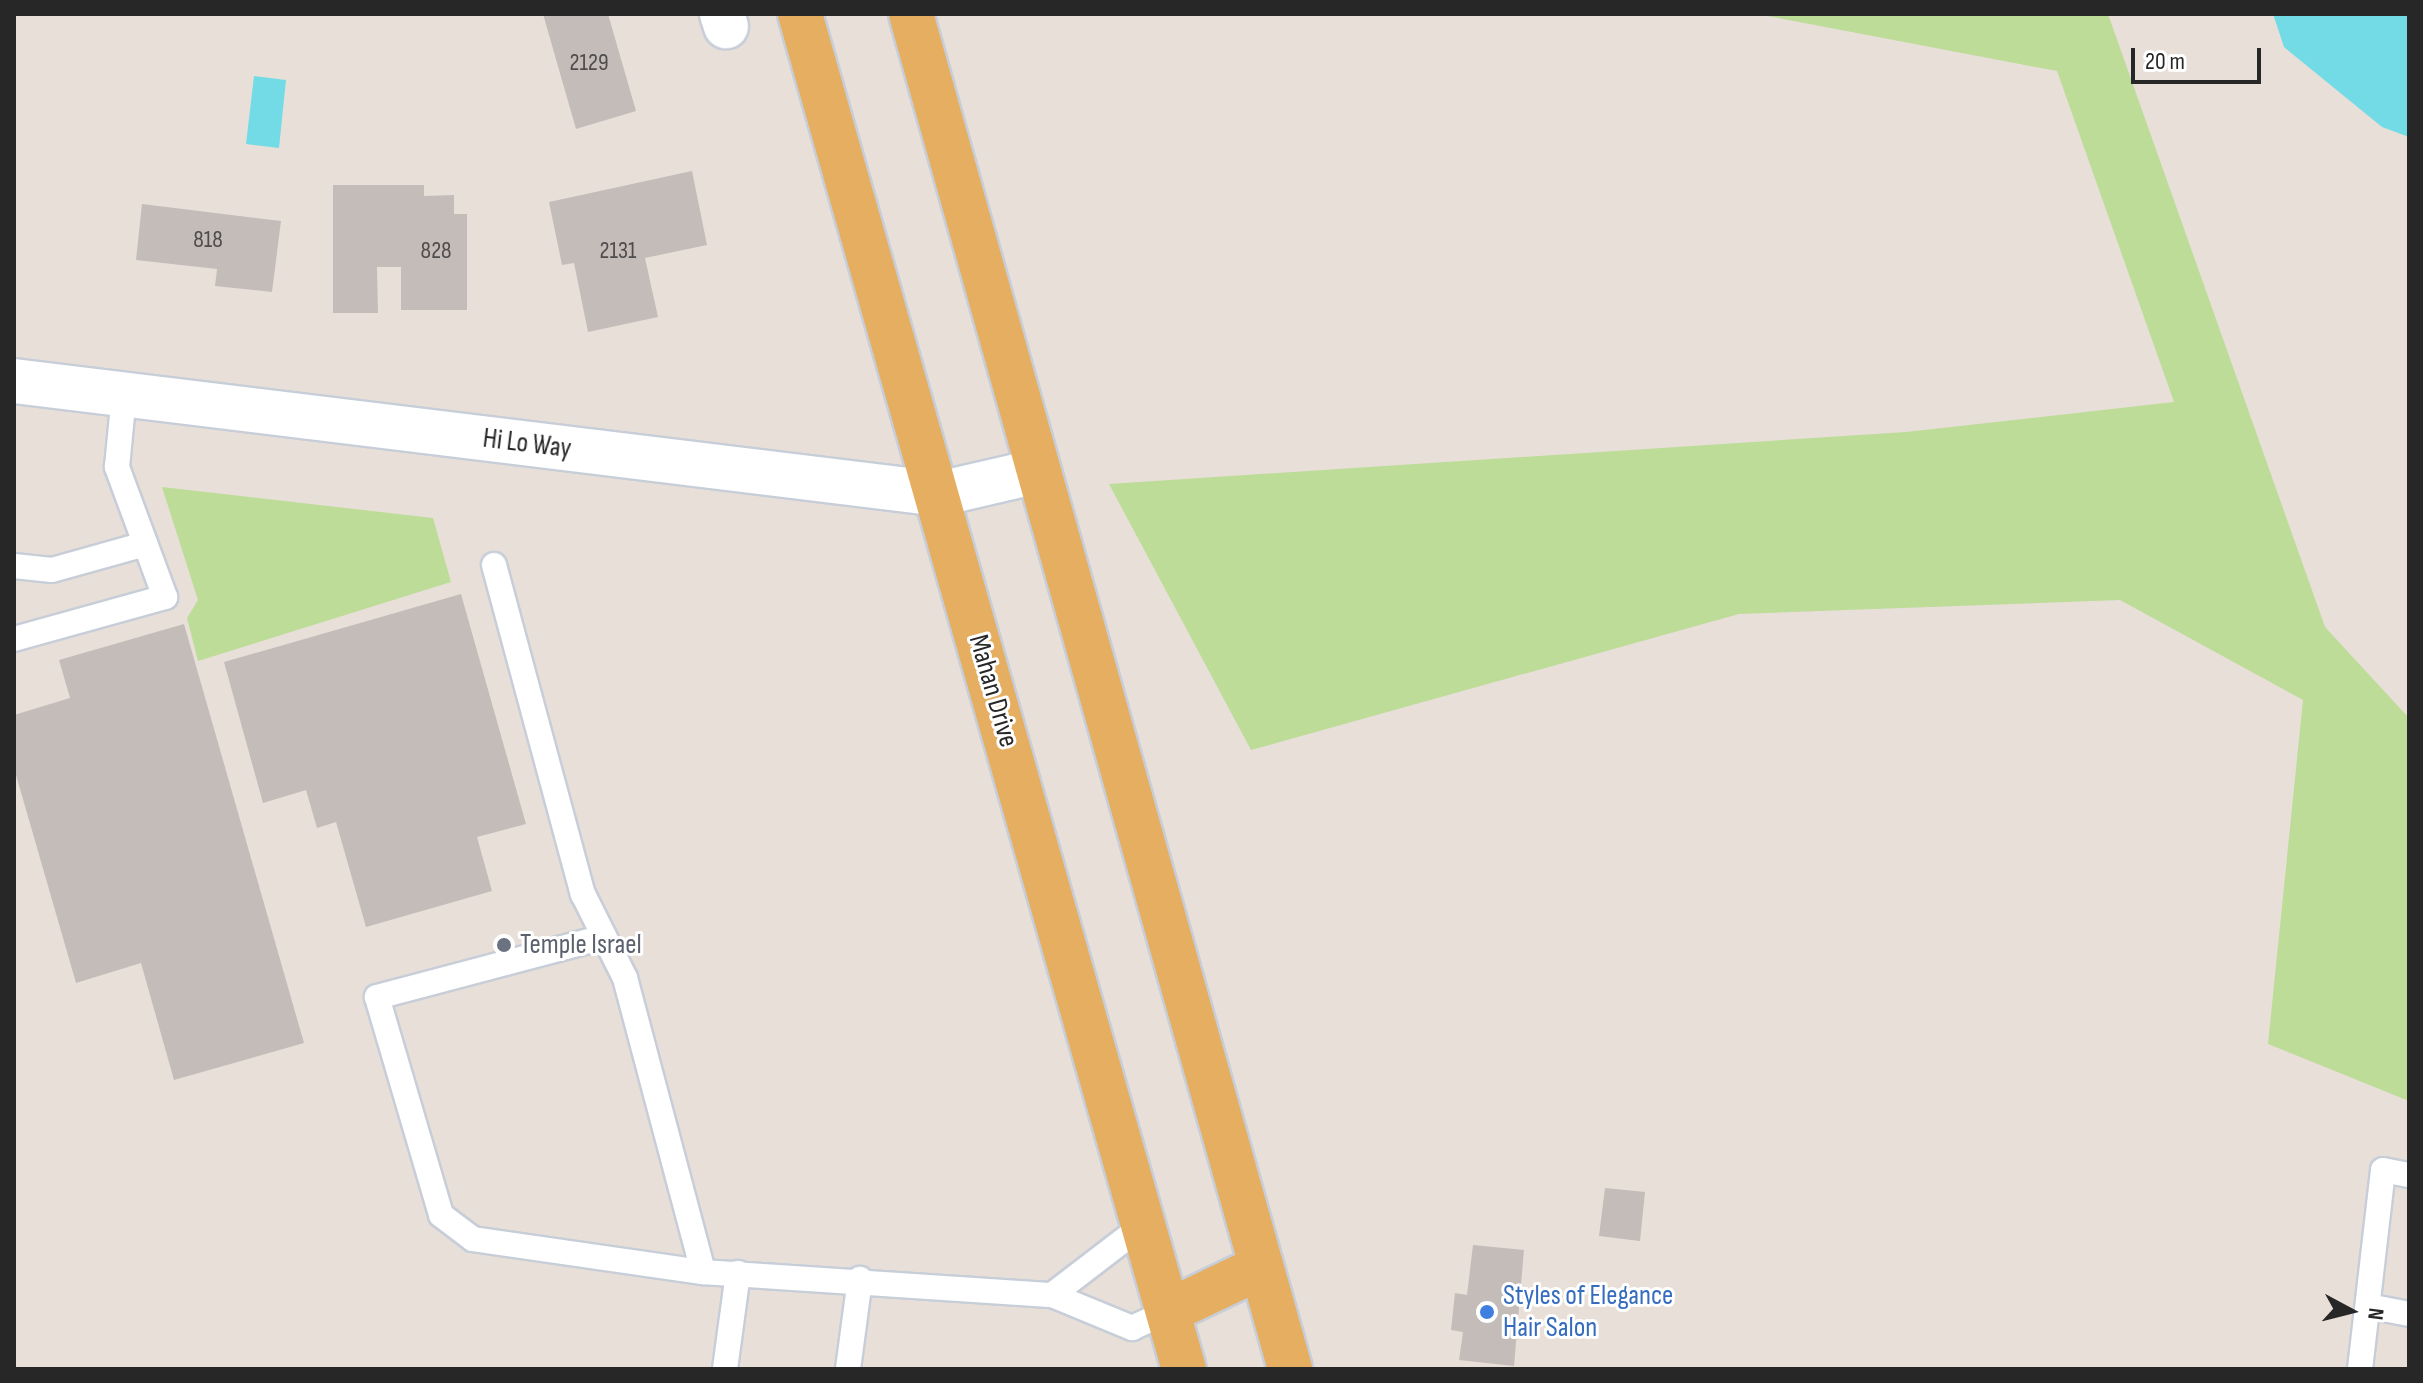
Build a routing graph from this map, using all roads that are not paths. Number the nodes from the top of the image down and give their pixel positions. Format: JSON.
{"nodes":[{"id":1,"x":800,"y":14,"type":"edge"},
{"id":2,"x":911,"y":14,"type":"edge"},
{"id":3,"x":14,"y":381,"type":"edge"},
{"id":4,"x":124,"y":394,"type":"junction"},
{"id":5,"x":1038,"y":471,"type":"junction"},
{"id":6,"x":939,"y":494,"type":"junction"},
{"id":7,"x":145,"y":544,"type":"junction"},
{"id":8,"x":494,"y":565,"type":"dead end"},
{"id":9,"x":14,"y":566,"type":"edge"},
{"id":10,"x":14,"y":639,"type":"edge"},
{"id":11,"x":604,"y":937,"type":"junction"},
{"id":12,"x":2409,"y":1175,"type":"edge"},
{"id":13,"x":1142,"y":1226,"type":"junction"},
{"id":14,"x":1261,"y":1267,"type":"junction"},
{"id":15,"x":703,"y":1272,"type":"junction"},
{"id":16,"x":738,"y":1273,"type":"junction"},
{"id":17,"x":860,"y":1279,"type":"junction"},
{"id":18,"x":1052,"y":1295,"type":"junction"},
{"id":19,"x":2368,"y":1306,"type":"junction"},
{"id":20,"x":1169,"y":1311,"type":"junction"},
{"id":21,"x":2409,"y":1314,"type":"edge"},
{"id":22,"x":725,"y":1369,"type":"edge"},
{"id":23,"x":848,"y":1369,"type":"edge"},
{"id":24,"x":1184,"y":1369,"type":"edge"},
{"id":25,"x":1290,"y":1369,"type":"edge"},
{"id":26,"x":2360,"y":1369,"type":"edge"}],
"edges":[{"from":1,"to":6,"type":"main road","name":"Mahan Drive"},
{"from":2,"to":5,"type":"main road"},
{"from":3,"to":4,"type":"street","name":"Hi Lo Way"},
{"from":4,"to":6,"type":"street","name":"Hi Lo Way"},
{"from":4,"to":7,"type":"lane"},
{"from":5,"to":6,"type":"street","name":"Hi Lo Way"},
{"from":5,"to":14,"type":"main road"},
{"from":6,"to":13,"type":"main road","name":"Mahan Drive"},
{"from":7,"to":9,"type":"lane"},
{"from":7,"to":10,"type":"lane"},
{"from":8,"to":11,"type":"lane"},
{"from":11,"to":15,"type":"lane"},
{"from":11,"to":15,"type":"lane"},
{"from":12,"to":19,"type":"lane"},
{"from":13,"to":18,"type":"lane"},
{"from":13,"to":20,"type":"main road","name":"Mahan Drive"},
{"from":14,"to":20,"type":"main road"},
{"from":14,"to":25,"type":"main road"},
{"from":15,"to":16,"type":"lane"},
{"from":16,"to":17,"type":"lane"},
{"from":16,"to":22,"type":"lane"},
{"from":17,"to":18,"type":"lane"},
{"from":17,"to":23,"type":"lane"},
{"from":18,"to":20,"type":"lane"},
{"from":19,"to":21,"type":"lane"},
{"from":19,"to":26,"type":"lane"},
{"from":20,"to":24,"type":"main road","name":"Mahan Drive"}]}
